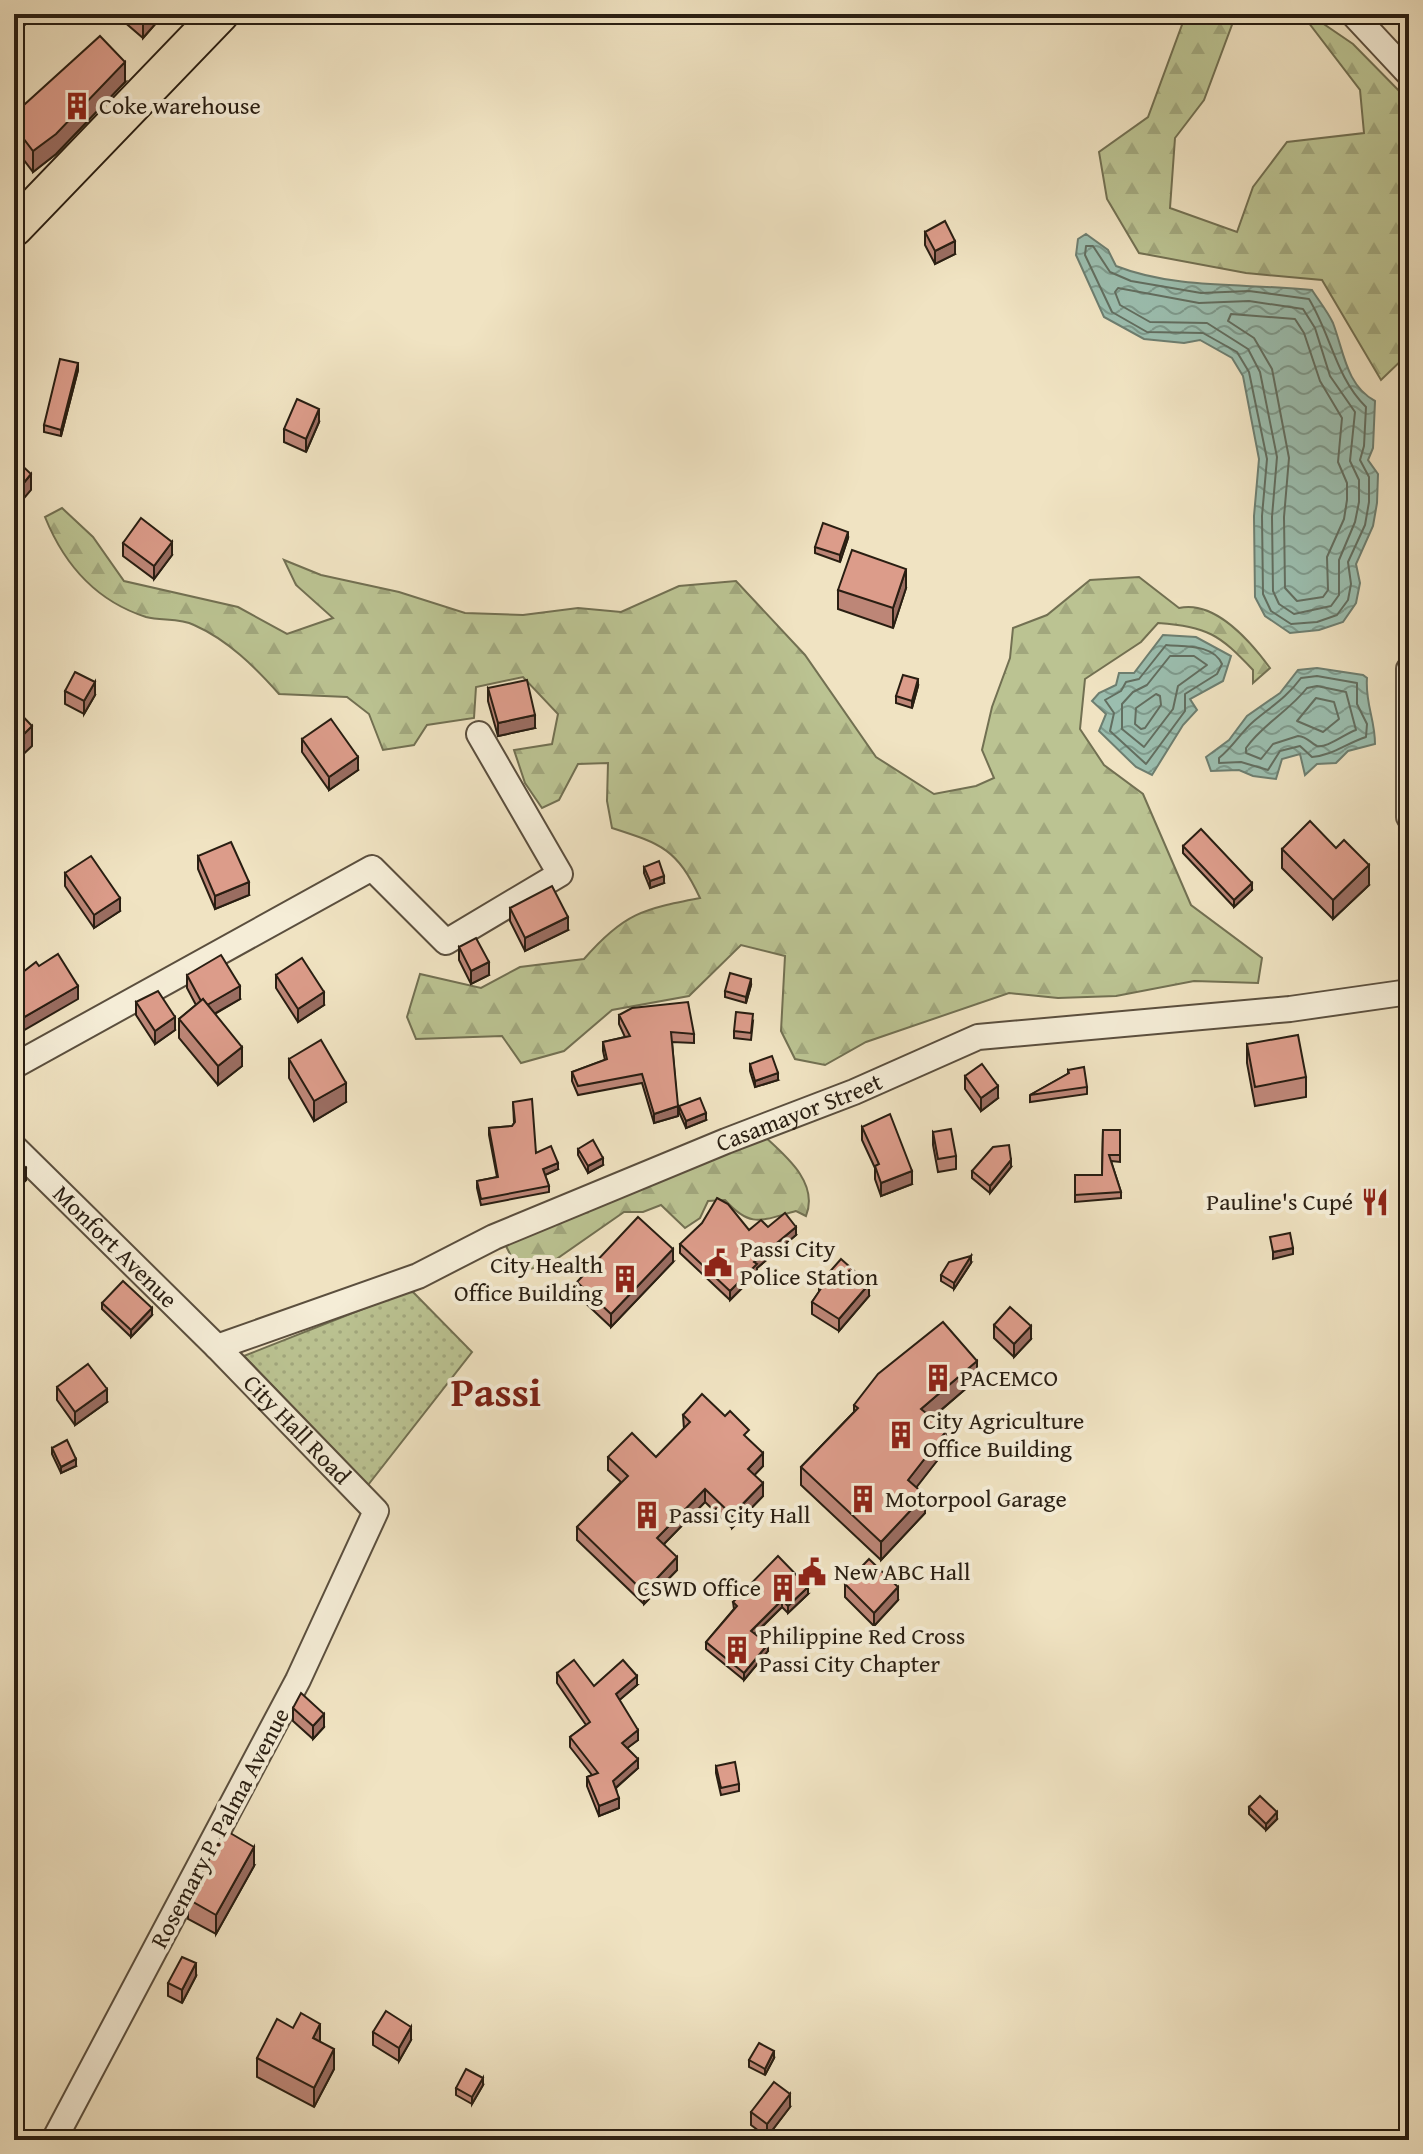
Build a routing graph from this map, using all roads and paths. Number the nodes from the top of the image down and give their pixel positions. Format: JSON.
{"nodes":[{"id":1,"x":220,"y":14,"type":"edge"},
{"id":2,"x":1353,"y":14,"type":"edge"},
{"id":3,"x":1409,"y":74,"type":"edge"},
{"id":4,"x":14,"y":228,"type":"edge"},
{"id":5,"x":1409,"y":669,"type":"edge"},
{"id":6,"x":479,"y":734,"type":"dead end"},
{"id":7,"x":1409,"y":817,"type":"edge"},
{"id":8,"x":1405,"y":989,"type":"edge"},
{"id":9,"x":14,"y":1066,"type":"edge"},
{"id":10,"x":14,"y":1147,"type":"edge"},
{"id":11,"x":217,"y":1347,"type":"junction"},
{"id":12,"x":376,"y":1511,"type":"joint"},
{"id":13,"x":54,"y":2140,"type":"edge"}],
"edges":[{"from":1,"to":4,"type":"highway"},
{"from":2,"to":3,"type":"street"},
{"from":5,"to":7,"type":"street"},
{"from":6,"to":9,"type":"street"},
{"from":8,"to":11,"type":"street","name":"Casamayor Street"},
{"from":10,"to":11,"type":"street","name":"Monfort Avenue"},
{"from":11,"to":12,"type":"street","name":"City Hall Road"},
{"from":12,"to":13,"type":"street","name":"Rosemary P. Palma Avenue"}]}
